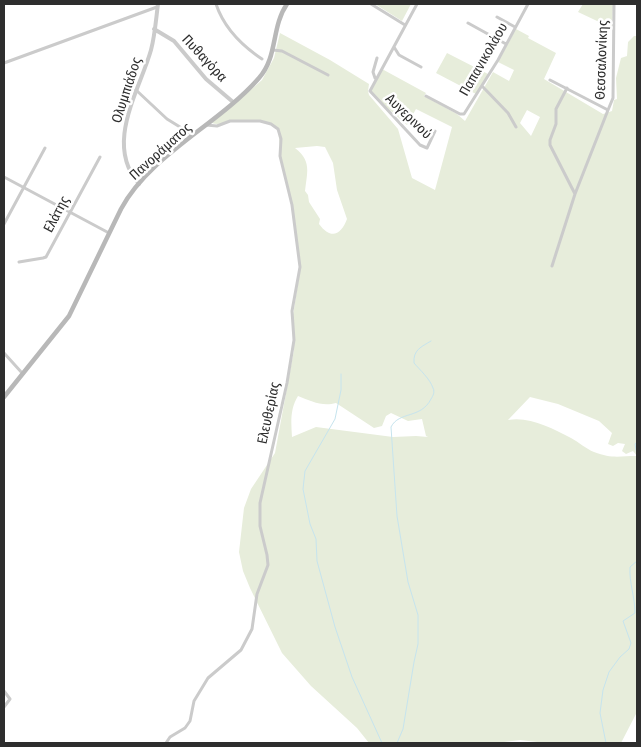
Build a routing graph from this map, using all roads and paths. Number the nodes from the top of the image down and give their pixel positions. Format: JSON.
{"nodes":[{"id":1,"x":216,"y":4,"type":"edge"},
{"id":2,"x":286,"y":4,"type":"edge"},
{"id":3,"x":371,"y":4,"type":"edge"},
{"id":4,"x":416,"y":4,"type":"edge"},
{"id":5,"x":528,"y":4,"type":"edge"},
{"id":6,"x":614,"y":4,"type":"edge"},
{"id":7,"x":158,"y":6,"type":"edge"},
{"id":8,"x":498,"y":18,"type":"dead end"},
{"id":9,"x":468,"y":23,"type":"dead end"},
{"id":10,"x":404,"y":25,"type":"junction"},
{"id":11,"x":515,"y":27,"type":"junction"},
{"id":12,"x":154,"y":29,"type":"junction"},
{"id":13,"x":506,"y":44,"type":"junction"},
{"id":14,"x":393,"y":47,"type":"junction"},
{"id":15,"x":273,"y":50,"type":"junction"},
{"id":16,"x":377,"y":58,"type":"dead end"},
{"id":17,"x":262,"y":59,"type":"dead end"},
{"id":18,"x":4,"y":63,"type":"edge"},
{"id":19,"x":421,"y":67,"type":"dead end"},
{"id":20,"x":328,"y":75,"type":"dead end"},
{"id":21,"x":376,"y":78,"type":"junction"},
{"id":22,"x":550,"y":80,"type":"dead end"},
{"id":23,"x":482,"y":86,"type":"junction"},
{"id":24,"x":567,"y":88,"type":"junction"},
{"id":25,"x":136,"y":90,"type":"junction"},
{"id":26,"x":426,"y":96,"type":"dead end"},
{"id":27,"x":233,"y":102,"type":"junction"},
{"id":28,"x":608,"y":110,"type":"junction"},
{"id":29,"x":206,"y":125,"type":"junction"},
{"id":30,"x":516,"y":127,"type":"dead end"},
{"id":31,"x":435,"y":131,"type":"dead end"},
{"id":32,"x":193,"y":136,"type":"junction"},
{"id":33,"x":45,"y":148,"type":"dead end"},
{"id":34,"x":100,"y":157,"type":"dead end"},
{"id":35,"x":4,"y":177,"type":"edge"},
{"id":36,"x":139,"y":184,"type":"junction"},
{"id":37,"x":24,"y":188,"type":"junction"},
{"id":38,"x":575,"y":194,"type":"junction"},
{"id":39,"x":70,"y":212,"type":"junction"},
{"id":40,"x":4,"y":224,"type":"edge"},
{"id":41,"x":110,"y":233,"type":"junction"},
{"id":42,"x":19,"y":262,"type":"dead end"},
{"id":43,"x":552,"y":266,"type":"dead end"},
{"id":44,"x":4,"y":352,"type":"edge"},
{"id":45,"x":23,"y":374,"type":"junction"},
{"id":46,"x":4,"y":398,"type":"edge"},
{"id":47,"x":4,"y":691,"type":"edge"},
{"id":48,"x":4,"y":707,"type":"edge"},
{"id":49,"x":166,"y":743,"type":"edge"}],
"edges":[{"from":1,"to":17,"type":"street"},
{"from":2,"to":15,"type":"main road","name":"Πανοράματος"},
{"from":3,"to":10,"type":"street"},
{"from":4,"to":10,"type":"street","name":"Αυγερινού"},
{"from":5,"to":11,"type":"street","name":"Παπανικολάου"},
{"from":6,"to":28,"type":"street","name":"Θεσσαλονίκης"},
{"from":7,"to":12,"type":"street"},
{"from":7,"to":18,"type":"street"},
{"from":8,"to":11,"type":"street"},
{"from":9,"to":13,"type":"street"},
{"from":10,"to":14,"type":"street","name":"Αυγερινού"},
{"from":11,"to":13,"type":"street","name":"Παπανικολάου"},
{"from":12,"to":25,"type":"street","name":"Ολυμπιάδος"},
{"from":12,"to":27,"type":"street","name":"Πυθαγόρα"},
{"from":13,"to":23,"type":"street","name":"Παπανικολάου"},
{"from":14,"to":19,"type":"street"},
{"from":14,"to":21,"type":"street","name":"Αυγερινού"},
{"from":15,"to":20,"type":"street"},
{"from":15,"to":27,"type":"main road","name":"Πανοράματος"},
{"from":16,"to":21,"type":"street"},
{"from":21,"to":31,"type":"street","name":"Αυγερινού"},
{"from":22,"to":24,"type":"street","name":"Θεσσαλονίκης"},
{"from":23,"to":26,"type":"street","name":"Παπανικολάου"},
{"from":23,"to":30,"type":"street"},
{"from":24,"to":28,"type":"street","name":"Θεσσαλονίκης"},
{"from":24,"to":38,"type":"street"},
{"from":25,"to":32,"type":"street"},
{"from":25,"to":36,"type":"street","name":"Ολυμπιάδος"},
{"from":27,"to":29,"type":"main road","name":"Πανοράματος"},
{"from":28,"to":38,"type":"street"},
{"from":29,"to":32,"type":"main road","name":"Πανοράματος"},
{"from":29,"to":49,"type":"street","name":"Ελευθερίας"},
{"from":32,"to":36,"type":"main road","name":"Πανοράματος"},
{"from":33,"to":37,"type":"street"},
{"from":34,"to":39,"type":"street","name":"Ελάτης"},
{"from":35,"to":37,"type":"street"},
{"from":36,"to":41,"type":"main road","name":"Πανοράματος"},
{"from":37,"to":39,"type":"street"},
{"from":37,"to":40,"type":"street"},
{"from":38,"to":43,"type":"street"},
{"from":39,"to":41,"type":"street"},
{"from":39,"to":42,"type":"street","name":"Ελάτης"},
{"from":41,"to":45,"type":"main road","name":"Πανοράματος"},
{"from":44,"to":45,"type":"street"},
{"from":45,"to":46,"type":"main road","name":"Πανοράματος"},
{"from":47,"to":48,"type":"street"}]}
